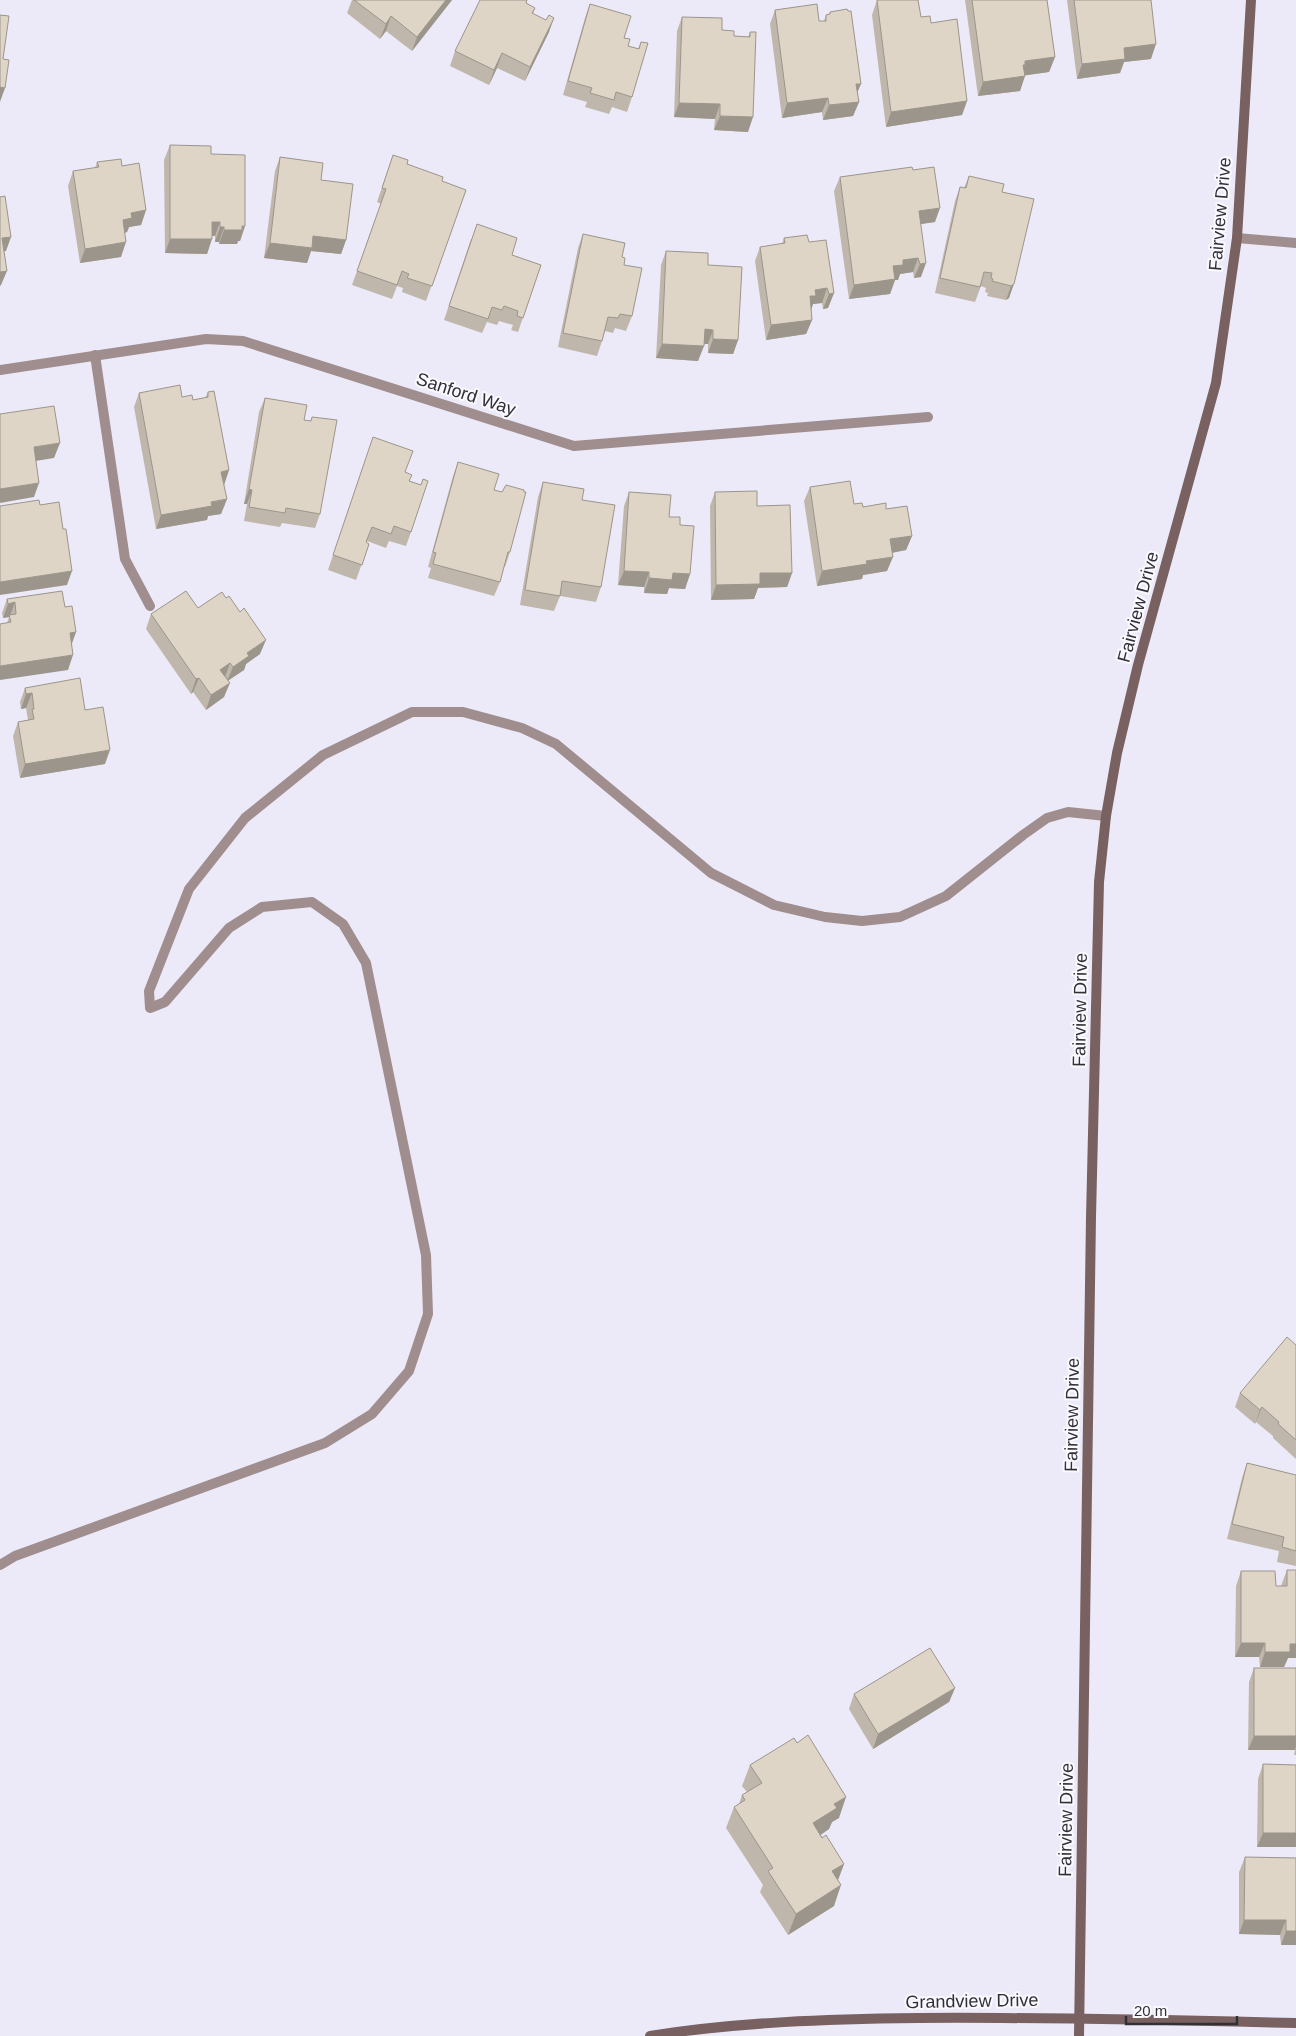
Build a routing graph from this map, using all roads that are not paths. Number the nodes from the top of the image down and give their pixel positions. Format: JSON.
{"nodes":[{"id":1,"x":1251,"y":0,"type":"edge"},
{"id":2,"x":1237,"y":238,"type":"junction"},
{"id":3,"x":1296,"y":243,"type":"edge"},
{"id":4,"x":95,"y":355,"type":"junction"},
{"id":5,"x":0,"y":370,"type":"edge"},
{"id":6,"x":928,"y":417,"type":"dead end"},
{"id":7,"x":150,"y":606,"type":"dead end"},
{"id":8,"x":1106,"y":816,"type":"junction"},
{"id":9,"x":0,"y":1565,"type":"edge"},
{"id":10,"x":1080,"y":2017,"type":"junction"},
{"id":11,"x":1296,"y":2022,"type":"edge"},
{"id":12,"x":650,"y":2036,"type":"edge"},
{"id":13,"x":1079,"y":2036,"type":"edge"}],
"edges":[{"from":1,"to":2,"type":"street","name":"Fairview Drive"},
{"from":2,"to":3,"type":"street"},
{"from":2,"to":8,"type":"street","name":"Fairview Drive"},
{"from":4,"to":5,"type":"street","name":"Sanford Way"},
{"from":4,"to":6,"type":"street","name":"Sanford Way"},
{"from":4,"to":7,"type":"street"},
{"from":8,"to":9,"type":"street"},
{"from":8,"to":10,"type":"street","name":"Fairview Drive"},
{"from":10,"to":11,"type":"street","name":"Grandview Drive"},
{"from":10,"to":12,"type":"street","name":"Grandview Drive"},
{"from":10,"to":13,"type":"street","name":"Fairview Drive"}]}
